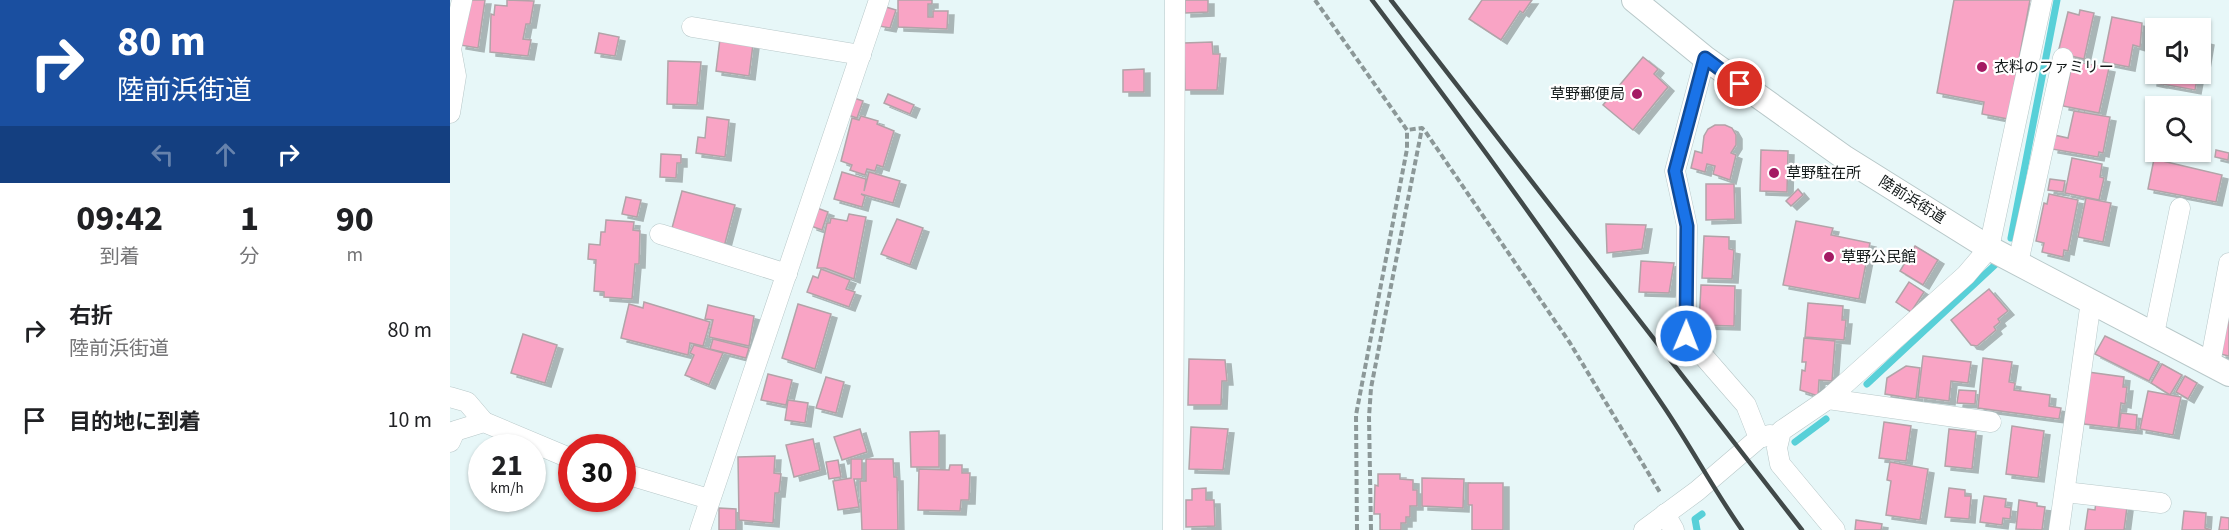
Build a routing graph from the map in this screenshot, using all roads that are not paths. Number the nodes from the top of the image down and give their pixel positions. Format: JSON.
{"nodes":[{"id":1,"x":462,"y":0,"type":"edge"},
{"id":2,"x":879,"y":0,"type":"edge"},
{"id":3,"x":1175,"y":0,"type":"edge"},
{"id":4,"x":1634,"y":0,"type":"edge"},
{"id":5,"x":2042,"y":0,"type":"edge"},
{"id":6,"x":692,"y":27,"type":"dead end"},
{"id":7,"x":451,"y":49,"type":"edge"},
{"id":8,"x":861,"y":55,"type":"junction"},
{"id":9,"x":1705,"y":58,"type":"junction"},
{"id":10,"x":2062,"y":58,"type":"dead end"},
{"id":11,"x":450,"y":113,"type":"edge"},
{"id":12,"x":2180,"y":208,"type":"dead end"},
{"id":13,"x":660,"y":234,"type":"dead end"},
{"id":14,"x":1989,"y":248,"type":"junction"},
{"id":15,"x":2018,"y":263,"type":"junction"},
{"id":16,"x":2229,"y":263,"type":"edge"},
{"id":17,"x":787,"y":274,"type":"junction"},
{"id":18,"x":2091,"y":301,"type":"junction"},
{"id":19,"x":2154,"y":334,"type":"junction"},
{"id":20,"x":2219,"y":369,"type":"edge"},
{"id":21,"x":450,"y":397,"type":"edge"},
{"id":22,"x":1828,"y":399,"type":"junction"},
{"id":23,"x":484,"y":422,"type":"junction"},
{"id":24,"x":1991,"y":422,"type":"dead end"},
{"id":25,"x":1781,"y":431,"type":"junction"},
{"id":26,"x":1759,"y":438,"type":"junction"},
{"id":27,"x":450,"y":442,"type":"edge"},
{"id":28,"x":558,"y":453,"type":"edge"},
{"id":29,"x":636,"y":477,"type":"edge"},
{"id":30,"x":2065,"y":492,"type":"junction"},
{"id":31,"x":709,"y":500,"type":"junction"},
{"id":32,"x":2161,"y":502,"type":"dead end"},
{"id":33,"x":1669,"y":522,"type":"edge"},
{"id":34,"x":700,"y":530,"type":"edge"},
{"id":35,"x":1173,"y":530,"type":"edge"},
{"id":36,"x":1644,"y":530,"type":"edge"},
{"id":37,"x":1835,"y":530,"type":"edge"},
{"id":38,"x":2059,"y":530,"type":"edge"}],
"edges":[{"from":1,"to":7,"type":"street"},
{"from":2,"to":8,"type":"street"},
{"from":3,"to":35,"type":"street"},
{"from":4,"to":9,"type":"street","name":"陸前浜街道"},
{"from":5,"to":14,"type":"street"},
{"from":6,"to":8,"type":"street"},
{"from":7,"to":11,"type":"street"},
{"from":8,"to":17,"type":"street"},
{"from":9,"to":14,"type":"street","name":"陸前浜街道"},
{"from":9,"to":26,"type":"street"},
{"from":10,"to":15,"type":"street"},
{"from":12,"to":19,"type":"street"},
{"from":13,"to":17,"type":"street"},
{"from":14,"to":15,"type":"street","name":"陸前浜街道"},
{"from":14,"to":22,"type":"street"},
{"from":15,"to":18,"type":"street","name":"陸前浜街道"},
{"from":16,"to":20,"type":"street"},
{"from":17,"to":31,"type":"street"},
{"from":18,"to":19,"type":"street","name":"陸前浜街道"},
{"from":18,"to":30,"type":"street"},
{"from":19,"to":20,"type":"street","name":"陸前浜街道"},
{"from":21,"to":23,"type":"street"},
{"from":22,"to":24,"type":"street"},
{"from":22,"to":25,"type":"street"},
{"from":23,"to":27,"type":"street"},
{"from":23,"to":28,"type":"street"},
{"from":25,"to":26,"type":"street"},
{"from":25,"to":37,"type":"street"},
{"from":26,"to":33,"type":"street"},
{"from":29,"to":31,"type":"street"},
{"from":30,"to":32,"type":"street"},
{"from":30,"to":38,"type":"street"},
{"from":31,"to":34,"type":"street"},
{"from":33,"to":36,"type":"street"}]}
